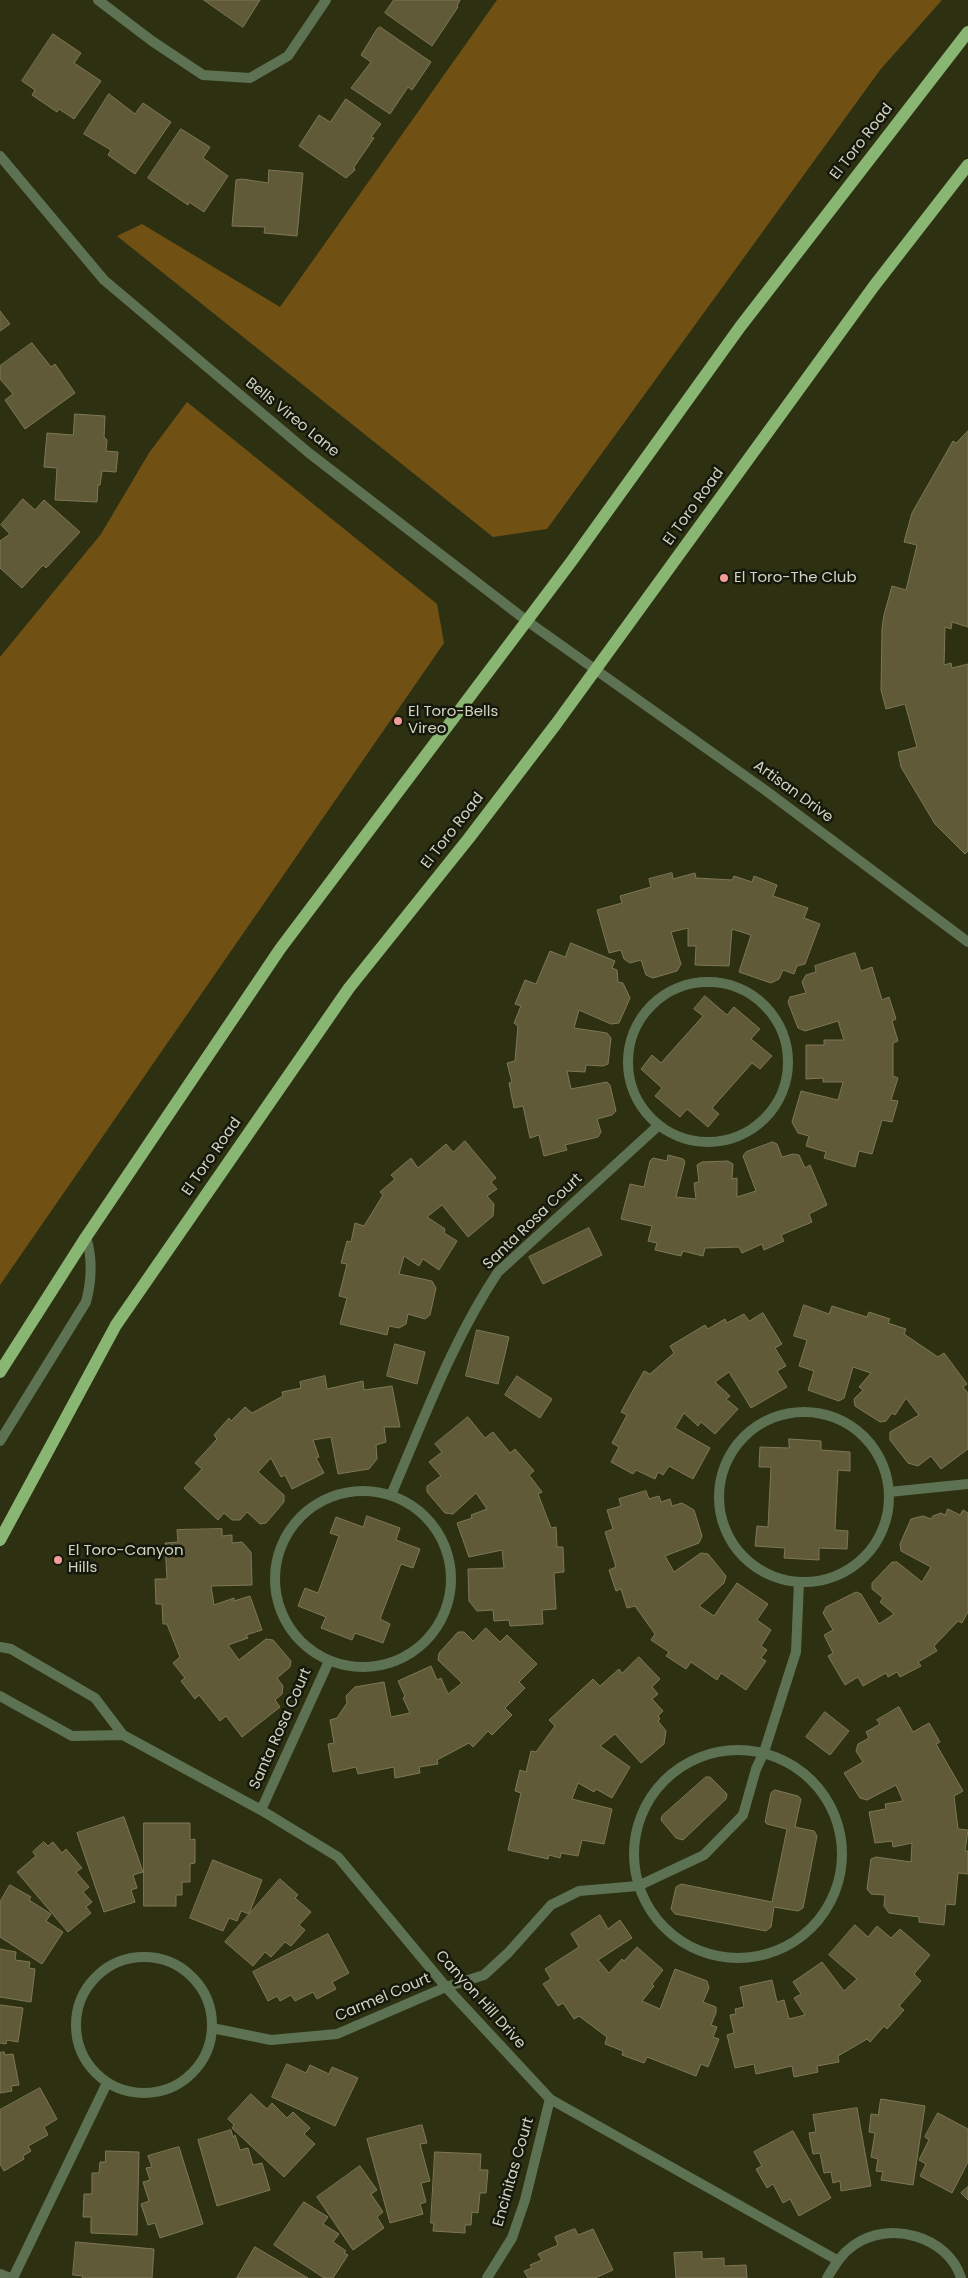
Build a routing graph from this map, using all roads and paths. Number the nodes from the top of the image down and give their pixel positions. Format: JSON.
{"nodes":[{"id":1,"x":98,"y":0,"type":"edge"},
{"id":2,"x":326,"y":0,"type":"edge"},
{"id":3,"x":968,"y":32,"type":"edge"},
{"id":4,"x":0,"y":156,"type":"edge"},
{"id":5,"x":968,"y":165,"type":"edge"},
{"id":6,"x":527,"y":621,"type":"junction"},
{"id":7,"x":596,"y":671,"type":"junction"},
{"id":8,"x":968,"y":942,"type":"edge"},
{"id":9,"x":659,"y":1125,"type":"junction"},
{"id":10,"x":86,"y":1237,"type":"junction"},
{"id":11,"x":0,"y":1372,"type":"edge"},
{"id":12,"x":0,"y":1441,"type":"edge"},
{"id":13,"x":968,"y":1484,"type":"edge"},
{"id":14,"x":889,"y":1492,"type":"junction"},
{"id":15,"x":391,"y":1495,"type":"junction"},
{"id":16,"x":0,"y":1540,"type":"edge"},
{"id":17,"x":799,"y":1582,"type":"junction"},
{"id":18,"x":0,"y":1647,"type":"edge"},
{"id":19,"x":329,"y":1661,"type":"junction"},
{"id":20,"x":0,"y":1696,"type":"edge"},
{"id":21,"x":123,"y":1736,"type":"junction"},
{"id":22,"x":764,"y":1752,"type":"junction"},
{"id":23,"x":261,"y":1810,"type":"junction"},
{"id":24,"x":638,"y":1886,"type":"junction"},
{"id":25,"x":446,"y":1987,"type":"junction"},
{"id":26,"x":212,"y":2028,"type":"junction"},
{"id":27,"x":107,"y":2083,"type":"junction"},
{"id":28,"x":550,"y":2099,"type":"junction"},
{"id":29,"x":837,"y":2260,"type":"junction"},
{"id":30,"x":0,"y":2274,"type":"edge"},
{"id":31,"x":12,"y":2278,"type":"edge"},
{"id":32,"x":488,"y":2278,"type":"edge"},
{"id":33,"x":828,"y":2278,"type":"edge"},
{"id":34,"x":962,"y":2278,"type":"edge"}],
"edges":[{"from":1,"to":2,"type":"street"},
{"from":3,"to":6,"type":"main road","name":"El Toro Road"},
{"from":4,"to":6,"type":"street","name":"Bells Vireo Lane"},
{"from":5,"to":7,"type":"main road","name":"El Toro Road"},
{"from":6,"to":7,"type":"street","name":"Bells Vireo Lane"},
{"from":6,"to":10,"type":"main road","name":"El Toro Road"},
{"from":7,"to":8,"type":"street","name":"Artisan Drive"},
{"from":7,"to":16,"type":"main road","name":"El Toro Road"},
{"from":9,"to":9,"type":"street"},
{"from":9,"to":15,"type":"street","name":"Santa Rosa Court"},
{"from":10,"to":11,"type":"main road","name":"El Toro Road"},
{"from":10,"to":12,"type":"street"},
{"from":13,"to":14,"type":"street"},
{"from":14,"to":17,"type":"street"},
{"from":14,"to":17,"type":"street"},
{"from":15,"to":19,"type":"street","name":"Santa Rosa Court"},
{"from":15,"to":19,"type":"street","name":"Santa Rosa Court"},
{"from":17,"to":22,"type":"street"},
{"from":18,"to":21,"type":"street","name":"Canyon Hill Drive"},
{"from":19,"to":23,"type":"street","name":"Santa Rosa Court"},
{"from":20,"to":21,"type":"street","name":"Canyon Hill Drive"},
{"from":21,"to":23,"type":"street","name":"Canyon Hill Drive"},
{"from":22,"to":24,"type":"street"},
{"from":22,"to":24,"type":"street"},
{"from":22,"to":24,"type":"street"},
{"from":23,"to":25,"type":"street","name":"Canyon Hill Drive"},
{"from":24,"to":25,"type":"street","name":"Carmel Court"},
{"from":25,"to":26,"type":"street","name":"Carmel Court"},
{"from":25,"to":28,"type":"street","name":"Canyon Hill Drive"},
{"from":26,"to":27,"type":"street"},
{"from":26,"to":27,"type":"street"},
{"from":27,"to":31,"type":"street"},
{"from":28,"to":29,"type":"street","name":"Canyon Hill Drive"},
{"from":28,"to":32,"type":"street","name":"Encinitas Court"},
{"from":29,"to":33,"type":"street"},
{"from":29,"to":34,"type":"street"},
{"from":30,"to":31,"type":"street"}]}
